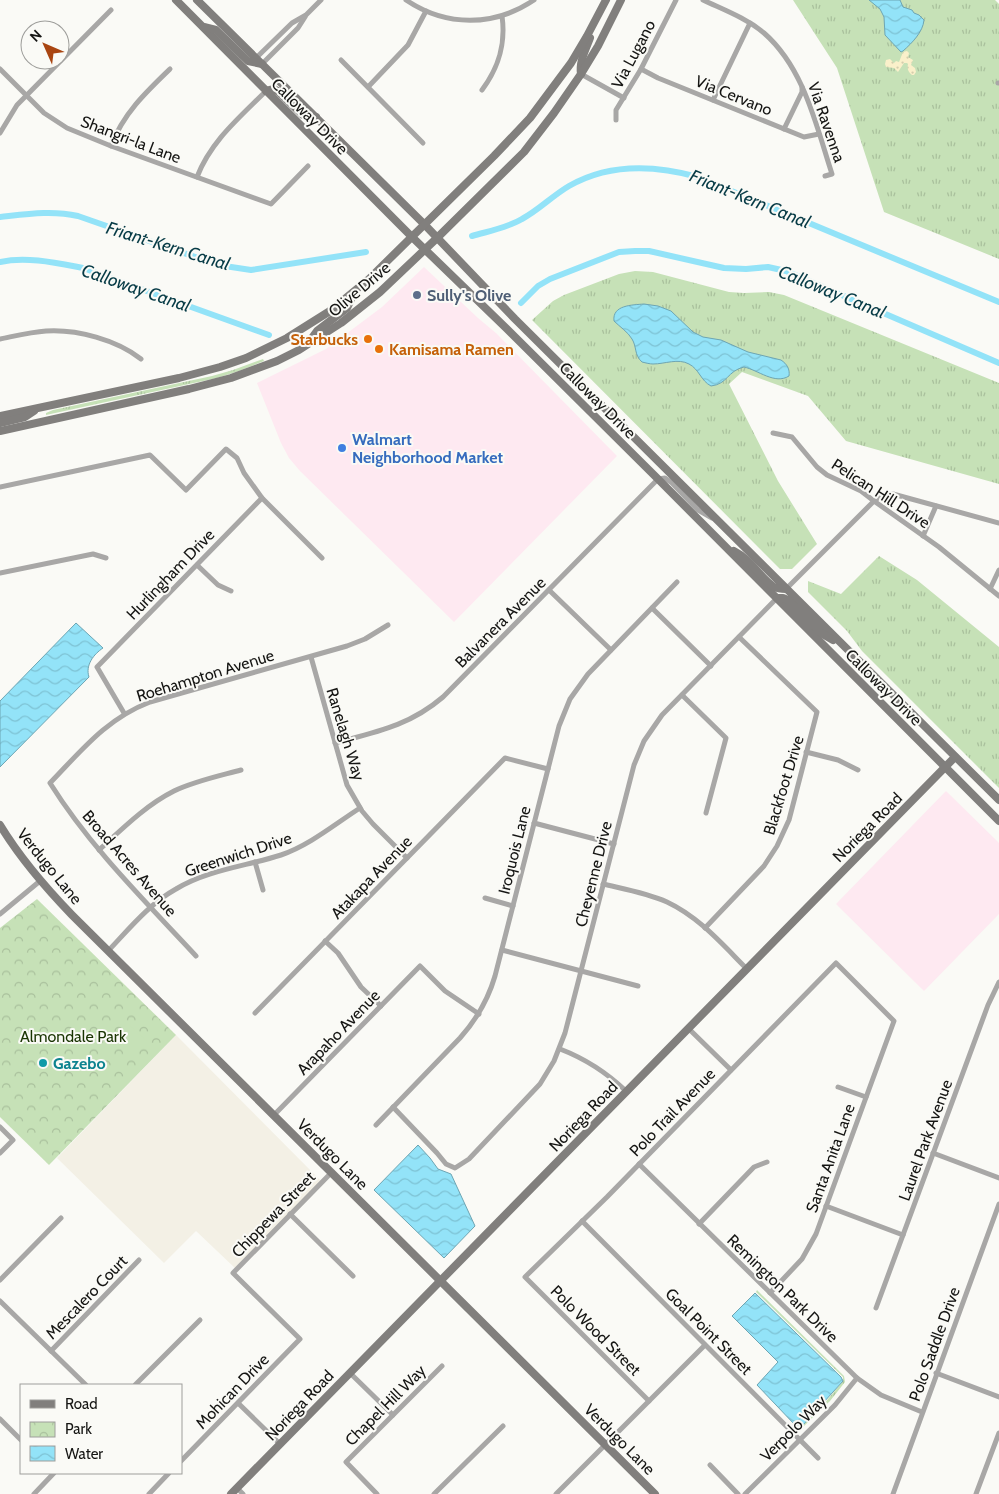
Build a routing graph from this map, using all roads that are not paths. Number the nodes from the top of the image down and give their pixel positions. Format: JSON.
{"nodes":[{"id":1,"x":176,"y":0,"type":"edge"},
{"id":2,"x":197,"y":0,"type":"edge"},
{"id":3,"x":321,"y":0,"type":"edge"},
{"id":4,"x":406,"y":0,"type":"edge"},
{"id":5,"x":534,"y":0,"type":"edge"},
{"id":6,"x":606,"y":0,"type":"edge"},
{"id":7,"x":621,"y":0,"type":"edge"},
{"id":8,"x":676,"y":0,"type":"edge"},
{"id":9,"x":703,"y":0,"type":"edge"},
{"id":10,"x":111,"y":10,"type":"dead end"},
{"id":11,"x":601,"y":10,"type":"junction"},
{"id":12,"x":426,"y":12,"type":"junction"},
{"id":13,"x":502,"y":16,"type":"junction"},
{"id":14,"x":750,"y":23,"type":"junction"},
{"id":15,"x":202,"y":26,"type":"junction"},
{"id":16,"x":341,"y":60,"type":"dead end"},
{"id":17,"x":259,"y":61,"type":"junction"},
{"id":18,"x":0,"y":69,"type":"edge"},
{"id":19,"x":170,"y":69,"type":"dead end"},
{"id":20,"x":641,"y":69,"type":"junction"},
{"id":21,"x":581,"y":74,"type":"junction"},
{"id":22,"x":801,"y":84,"type":"junction"},
{"id":23,"x":368,"y":87,"type":"junction"},
{"id":24,"x":482,"y":90,"type":"dead end"},
{"id":25,"x":266,"y":91,"type":"junction"},
{"id":26,"x":26,"y":95,"type":"junction"},
{"id":27,"x":624,"y":98,"type":"junction"},
{"id":28,"x":713,"y":100,"type":"junction"},
{"id":29,"x":316,"y":117,"type":"junction"},
{"id":30,"x":616,"y":120,"type":"dead end"},
{"id":31,"x":784,"y":129,"type":"junction"},
{"id":32,"x":0,"y":133,"type":"edge"},
{"id":33,"x":819,"y":134,"type":"junction"},
{"id":34,"x":423,"y":143,"type":"dead end"},
{"id":35,"x":111,"y":146,"type":"junction"},
{"id":36,"x":308,"y":166,"type":"dead end"},
{"id":37,"x":825,"y":176,"type":"dead end"},
{"id":38,"x":197,"y":177,"type":"junction"},
{"id":39,"x":424,"y":224,"type":"junction"},
{"id":40,"x":411,"y":236,"type":"junction"},
{"id":41,"x":437,"y":238,"type":"junction"},
{"id":42,"x":424,"y":249,"type":"junction"},
{"id":43,"x":355,"y":291,"type":"junction"},
{"id":44,"x":0,"y":339,"type":"edge"},
{"id":45,"x":308,"y":344,"type":"junction"},
{"id":46,"x":141,"y":359,"type":"dead end"},
{"id":47,"x":590,"y":393,"type":"junction"},
{"id":48,"x":580,"y":402,"type":"junction"},
{"id":49,"x":40,"y":408,"type":"junction"},
{"id":50,"x":0,"y":416,"type":"edge"},
{"id":51,"x":0,"y":423,"type":"edge"},
{"id":52,"x":0,"y":431,"type":"edge"},
{"id":53,"x":773,"y":433,"type":"dead end"},
{"id":54,"x":658,"y":479,"type":"junction"},
{"id":55,"x":0,"y":485,"type":"edge"},
{"id":56,"x":262,"y":498,"type":"junction"},
{"id":57,"x":874,"y":500,"type":"junction"},
{"id":58,"x":936,"y":506,"type":"junction"},
{"id":59,"x":720,"y":523,"type":"junction"},
{"id":60,"x":999,"y":523,"type":"edge"},
{"id":61,"x":923,"y":536,"type":"junction"},
{"id":62,"x":726,"y":547,"type":"junction"},
{"id":63,"x":106,"y":558,"type":"dead end"},
{"id":64,"x":322,"y":558,"type":"dead end"},
{"id":65,"x":197,"y":564,"type":"junction"},
{"id":66,"x":999,"y":570,"type":"edge"},
{"id":67,"x":0,"y":573,"type":"edge"},
{"id":68,"x":677,"y":582,"type":"dead end"},
{"id":69,"x":786,"y":589,"type":"junction"},
{"id":70,"x":990,"y":589,"type":"junction"},
{"id":71,"x":549,"y":590,"type":"junction"},
{"id":72,"x":231,"y":591,"type":"dead end"},
{"id":73,"x":999,"y":596,"type":"edge"},
{"id":74,"x":777,"y":598,"type":"junction"},
{"id":75,"x":652,"y":608,"type":"junction"},
{"id":76,"x":388,"y":625,"type":"dead end"},
{"id":77,"x":739,"y":636,"type":"junction"},
{"id":78,"x":842,"y":644,"type":"junction"},
{"id":79,"x":611,"y":650,"type":"junction"},
{"id":80,"x":310,"y":657,"type":"junction"},
{"id":81,"x":711,"y":666,"type":"junction"},
{"id":82,"x":682,"y":695,"type":"junction"},
{"id":83,"x":124,"y":714,"type":"junction"},
{"id":84,"x":335,"y":743,"type":"junction"},
{"id":85,"x":806,"y":752,"type":"junction"},
{"id":86,"x":955,"y":757,"type":"junction"},
{"id":87,"x":945,"y":768,"type":"junction"},
{"id":88,"x":548,"y":769,"type":"junction"},
{"id":89,"x":240,"y":770,"type":"dead end"},
{"id":90,"x":858,"y":770,"type":"dead end"},
{"id":91,"x":50,"y":783,"type":"joint"},
{"id":92,"x":999,"y":800,"type":"edge"},
{"id":93,"x":360,"y":808,"type":"junction"},
{"id":94,"x":706,"y":813,"type":"dead end"},
{"id":95,"x":999,"y":822,"type":"edge"},
{"id":96,"x":534,"y":824,"type":"junction"},
{"id":97,"x":0,"y":825,"type":"edge"},
{"id":98,"x":614,"y":844,"type":"junction"},
{"id":99,"x":99,"y":850,"type":"junction"},
{"id":100,"x":407,"y":858,"type":"junction"},
{"id":101,"x":255,"y":862,"type":"junction"},
{"id":102,"x":40,"y":881,"type":"junction"},
{"id":103,"x":603,"y":884,"type":"junction"},
{"id":104,"x":263,"y":890,"type":"dead end"},
{"id":105,"x":485,"y":898,"type":"dead end"},
{"id":106,"x":513,"y":906,"type":"junction"},
{"id":107,"x":151,"y":907,"type":"junction"},
{"id":108,"x":0,"y":914,"type":"edge"},
{"id":109,"x":705,"y":928,"type":"junction"},
{"id":110,"x":325,"y":941,"type":"junction"},
{"id":111,"x":502,"y":950,"type":"junction"},
{"id":112,"x":108,"y":951,"type":"junction"},
{"id":113,"x":196,"y":956,"type":"dead end"},
{"id":114,"x":836,"y":963,"type":"joint"},
{"id":115,"x":747,"y":969,"type":"junction"},
{"id":116,"x":581,"y":970,"type":"junction"},
{"id":117,"x":999,"y":982,"type":"edge"},
{"id":118,"x":638,"y":986,"type":"dead end"},
{"id":119,"x":380,"y":1006,"type":"junction"},
{"id":120,"x":256,"y":1013,"type":"dead end"},
{"id":121,"x":479,"y":1014,"type":"junction"},
{"id":122,"x":688,"y":1028,"type":"junction"},
{"id":123,"x":560,"y":1049,"type":"junction"},
{"id":124,"x":731,"y":1070,"type":"junction"},
{"id":125,"x":838,"y":1087,"type":"dead end"},
{"id":126,"x":626,"y":1091,"type":"junction"},
{"id":127,"x":866,"y":1097,"type":"junction"},
{"id":128,"x":393,"y":1107,"type":"junction"},
{"id":129,"x":274,"y":1115,"type":"junction"},
{"id":130,"x":376,"y":1125,"type":"dead end"},
{"id":131,"x":0,"y":1127,"type":"edge"},
{"id":132,"x":0,"y":1153,"type":"edge"},
{"id":133,"x":933,"y":1153,"type":"junction"},
{"id":134,"x":767,"y":1162,"type":"dead end"},
{"id":135,"x":639,"y":1164,"type":"junction"},
{"id":136,"x":332,"y":1172,"type":"junction"},
{"id":137,"x":999,"y":1178,"type":"edge"},
{"id":138,"x":999,"y":1204,"type":"edge"},
{"id":139,"x":826,"y":1206,"type":"junction"},
{"id":140,"x":290,"y":1214,"type":"junction"},
{"id":141,"x":61,"y":1218,"type":"dead end"},
{"id":142,"x":582,"y":1221,"type":"junction"},
{"id":143,"x":699,"y":1224,"type":"junction"},
{"id":144,"x":903,"y":1235,"type":"junction"},
{"id":145,"x":139,"y":1260,"type":"dead end"},
{"id":146,"x":353,"y":1276,"type":"dead end"},
{"id":147,"x":525,"y":1277,"type":"joint"},
{"id":148,"x":0,"y":1280,"type":"edge"},
{"id":149,"x":441,"y":1280,"type":"junction"},
{"id":150,"x":770,"y":1293,"type":"junction"},
{"id":151,"x":0,"y":1301,"type":"edge"},
{"id":152,"x":876,"y":1308,"type":"dead end"},
{"id":153,"x":200,"y":1320,"type":"dead end"},
{"id":154,"x":300,"y":1339,"type":"joint"},
{"id":155,"x":705,"y":1345,"type":"junction"},
{"id":156,"x":51,"y":1351,"type":"junction"},
{"id":157,"x":442,"y":1366,"type":"dead end"},
{"id":158,"x":350,"y":1373,"type":"junction"},
{"id":159,"x":936,"y":1373,"type":"junction"},
{"id":160,"x":857,"y":1378,"type":"junction"},
{"id":161,"x":85,"y":1384,"type":"edge"},
{"id":162,"x":136,"y":1384,"type":"edge"},
{"id":163,"x":999,"y":1396,"type":"edge"},
{"id":164,"x":649,"y":1401,"type":"junction"},
{"id":165,"x":238,"y":1402,"type":"junction"},
{"id":166,"x":922,"y":1412,"type":"junction"},
{"id":167,"x":392,"y":1415,"type":"junction"},
{"id":168,"x":0,"y":1419,"type":"edge"},
{"id":169,"x":503,"y":1426,"type":"dead end"},
{"id":170,"x":999,"y":1433,"type":"edge"},
{"id":171,"x":20,"y":1439,"type":"edge"},
{"id":172,"x":800,"y":1440,"type":"junction"},
{"id":173,"x":280,"y":1444,"type":"junction"},
{"id":174,"x":606,"y":1444,"type":"junction"},
{"id":175,"x":818,"y":1458,"type":"dead end"},
{"id":176,"x":182,"y":1460,"type":"edge"},
{"id":177,"x":710,"y":1465,"type":"dead end"},
{"id":178,"x":53,"y":1474,"type":"edge"},
{"id":179,"x":169,"y":1474,"type":"edge"},
{"id":180,"x":237,"y":1488,"type":"junction"},
{"id":181,"x":34,"y":1494,"type":"edge"},
{"id":182,"x":149,"y":1494,"type":"edge"},
{"id":183,"x":231,"y":1494,"type":"edge"},
{"id":184,"x":243,"y":1494,"type":"edge"},
{"id":185,"x":377,"y":1494,"type":"edge"},
{"id":186,"x":434,"y":1494,"type":"edge"},
{"id":187,"x":556,"y":1494,"type":"edge"},
{"id":188,"x":655,"y":1494,"type":"edge"},
{"id":189,"x":738,"y":1494,"type":"edge"},
{"id":190,"x":745,"y":1494,"type":"edge"},
{"id":191,"x":893,"y":1494,"type":"edge"},
{"id":192,"x":976,"y":1494,"type":"edge"}],
"edges":[{"from":1,"to":15,"type":"main road","name":"Calloway Drive"},
{"from":2,"to":17,"type":"main road","name":"Calloway Drive"},
{"from":3,"to":17,"type":"street"},
{"from":4,"to":12,"type":"street"},
{"from":5,"to":13,"type":"street"},
{"from":6,"to":11,"type":"main road","name":"Olive Drive"},
{"from":7,"to":21,"type":"main road","name":"Olive Drive"},
{"from":8,"to":20,"type":"street","name":"Via Lugano"},
{"from":9,"to":14,"type":"street","name":"Via Ravenna"},
{"from":10,"to":26,"type":"street"},
{"from":11,"to":21,"type":"main road"},
{"from":11,"to":39,"type":"main road","name":"Olive Drive"},
{"from":12,"to":13,"type":"street"},
{"from":12,"to":23,"type":"street"},
{"from":13,"to":24,"type":"street"},
{"from":14,"to":22,"type":"street","name":"Via Ravenna"},
{"from":14,"to":28,"type":"street"},
{"from":15,"to":17,"type":"main road"},
{"from":15,"to":25,"type":"main road","name":"Calloway Drive"},
{"from":16,"to":23,"type":"street"},
{"from":17,"to":29,"type":"main road","name":"Calloway Drive"},
{"from":18,"to":26,"type":"street","name":"Shangri-la Lane"},
{"from":19,"to":35,"type":"street"},
{"from":20,"to":27,"type":"street","name":"Via Lugano"},
{"from":20,"to":28,"type":"street","name":"Via Cervano"},
{"from":21,"to":27,"type":"street"},
{"from":21,"to":41,"type":"main road","name":"Olive Drive"},
{"from":22,"to":31,"type":"street"},
{"from":22,"to":33,"type":"street","name":"Via Ravenna"},
{"from":23,"to":34,"type":"street"},
{"from":25,"to":29,"type":"main road"},
{"from":25,"to":38,"type":"street"},
{"from":25,"to":40,"type":"main road","name":"Calloway Drive"},
{"from":26,"to":32,"type":"street"},
{"from":26,"to":35,"type":"street","name":"Shangri-la Lane"},
{"from":27,"to":30,"type":"street","name":"Via Lugano"},
{"from":28,"to":31,"type":"street","name":"Via Cervano"},
{"from":29,"to":39,"type":"main road","name":"Calloway Drive"},
{"from":31,"to":33,"type":"street","name":"Via Cervano"},
{"from":33,"to":37,"type":"street","name":"Via Ravenna"},
{"from":35,"to":38,"type":"street","name":"Shangri-la Lane"},
{"from":36,"to":38,"type":"street","name":"Shangri-la Lane"},
{"from":39,"to":40,"type":"main road","name":"Olive Drive"},
{"from":39,"to":41,"type":"main road","name":"Calloway Drive"},
{"from":40,"to":42,"type":"main road","name":"Calloway Drive"},
{"from":40,"to":43,"type":"main road","name":"Olive Drive"},
{"from":41,"to":42,"type":"main road","name":"Olive Drive"},
{"from":41,"to":47,"type":"main road","name":"Calloway Drive"},
{"from":42,"to":45,"type":"main road","name":"Olive Drive"},
{"from":42,"to":48,"type":"main road","name":"Calloway Drive"},
{"from":43,"to":45,"type":"main road"},
{"from":43,"to":49,"type":"main road","name":"Olive Drive"},
{"from":44,"to":46,"type":"street"},
{"from":45,"to":52,"type":"main road","name":"Olive Drive"},
{"from":47,"to":48,"type":"main road"},
{"from":47,"to":59,"type":"main road","name":"Calloway Drive"},
{"from":48,"to":54,"type":"main road","name":"Calloway Drive"},
{"from":49,"to":50,"type":"main road","name":"Olive Drive"},
{"from":49,"to":51,"type":"main road"},
{"from":53,"to":57,"type":"street","name":"Pelican Hill Drive"},
{"from":54,"to":59,"type":"street"},
{"from":54,"to":62,"type":"main road","name":"Calloway Drive"},
{"from":54,"to":71,"type":"street","name":"Balvanera Avenue"},
{"from":55,"to":56,"type":"street"},
{"from":56,"to":64,"type":"street"},
{"from":56,"to":65,"type":"street","name":"Hurlingham Drive"},
{"from":57,"to":58,"type":"street"},
{"from":57,"to":61,"type":"street","name":"Pelican Hill Drive"},
{"from":57,"to":69,"type":"street"},
{"from":58,"to":60,"type":"street"},
{"from":58,"to":61,"type":"street"},
{"from":59,"to":69,"type":"main road","name":"Calloway Drive"},
{"from":61,"to":70,"type":"street","name":"Pelican Hill Drive"},
{"from":62,"to":69,"type":"main road"},
{"from":62,"to":74,"type":"main road","name":"Calloway Drive"},
{"from":63,"to":67,"type":"street"},
{"from":65,"to":72,"type":"street"},
{"from":65,"to":83,"type":"street","name":"Hurlingham Drive"},
{"from":66,"to":70,"type":"street"},
{"from":68,"to":75,"type":"street","name":"Iroquois Lane"},
{"from":69,"to":78,"type":"main road","name":"Calloway Drive"},
{"from":70,"to":73,"type":"street","name":"Pelican Hill Drive"},
{"from":71,"to":79,"type":"street"},
{"from":71,"to":84,"type":"street","name":"Balvanera Avenue"},
{"from":74,"to":77,"type":"street","name":"Cheyenne Drive"},
{"from":74,"to":78,"type":"main road"},
{"from":74,"to":87,"type":"main road","name":"Calloway Drive"},
{"from":75,"to":79,"type":"street","name":"Iroquois Lane"},
{"from":75,"to":81,"type":"street"},
{"from":76,"to":80,"type":"street","name":"Roehampton Avenue"},
{"from":77,"to":81,"type":"street","name":"Cheyenne Drive"},
{"from":77,"to":85,"type":"street","name":"Blackfoot Drive"},
{"from":78,"to":86,"type":"main road","name":"Calloway Drive"},
{"from":79,"to":88,"type":"street","name":"Iroquois Lane"},
{"from":80,"to":83,"type":"street","name":"Roehampton Avenue"},
{"from":80,"to":84,"type":"street","name":"Ranelagh Way"},
{"from":81,"to":82,"type":"street","name":"Cheyenne Drive"},
{"from":82,"to":94,"type":"street"},
{"from":82,"to":98,"type":"street","name":"Cheyenne Drive"},
{"from":83,"to":91,"type":"street","name":"Roehampton Avenue"},
{"from":84,"to":93,"type":"street","name":"Ranelagh Way"},
{"from":85,"to":90,"type":"street"},
{"from":85,"to":109,"type":"street","name":"Blackfoot Drive"},
{"from":86,"to":87,"type":"main road","name":"Noriega Road"},
{"from":86,"to":92,"type":"main road","name":"Calloway Drive"},
{"from":87,"to":95,"type":"main road","name":"Calloway Drive"},
{"from":87,"to":115,"type":"main road","name":"Noriega Road"},
{"from":88,"to":96,"type":"street","name":"Iroquois Lane"},
{"from":88,"to":100,"type":"street","name":"Atakapa Avenue"},
{"from":89,"to":99,"type":"street"},
{"from":91,"to":99,"type":"street","name":"Broad Acres Avenue"},
{"from":93,"to":100,"type":"street","name":"Ranelagh Way"},
{"from":93,"to":101,"type":"street","name":"Greenwich Drive"},
{"from":96,"to":98,"type":"street"},
{"from":96,"to":106,"type":"street","name":"Iroquois Lane"},
{"from":97,"to":102,"type":"main road","name":"Verdugo Lane"},
{"from":98,"to":103,"type":"street","name":"Cheyenne Drive"},
{"from":99,"to":107,"type":"street","name":"Broad Acres Avenue"},
{"from":100,"to":110,"type":"street","name":"Atakapa Avenue"},
{"from":101,"to":104,"type":"street"},
{"from":101,"to":107,"type":"street","name":"Greenwich Drive"},
{"from":102,"to":108,"type":"street"},
{"from":102,"to":112,"type":"main road","name":"Verdugo Lane"},
{"from":103,"to":109,"type":"street"},
{"from":103,"to":116,"type":"street","name":"Cheyenne Drive"},
{"from":105,"to":106,"type":"street"},
{"from":106,"to":111,"type":"street","name":"Iroquois Lane"},
{"from":107,"to":112,"type":"street","name":"Greenwich Drive"},
{"from":107,"to":113,"type":"street","name":"Broad Acres Avenue"},
{"from":109,"to":115,"type":"street"},
{"from":110,"to":119,"type":"street"},
{"from":110,"to":120,"type":"street","name":"Atakapa Avenue"},
{"from":111,"to":116,"type":"street"},
{"from":111,"to":121,"type":"street","name":"Iroquois Lane"},
{"from":112,"to":129,"type":"main road","name":"Verdugo Lane"},
{"from":114,"to":124,"type":"street","name":"Polo Trail Avenue"},
{"from":114,"to":127,"type":"street","name":"Santa Anita Lane"},
{"from":115,"to":122,"type":"main road","name":"Noriega Road"},
{"from":116,"to":118,"type":"street"},
{"from":116,"to":123,"type":"street","name":"Cheyenne Drive"},
{"from":117,"to":133,"type":"street","name":"Laurel Park Avenue"},
{"from":119,"to":121,"type":"street","name":"Arapaho Avenue"},
{"from":119,"to":129,"type":"street","name":"Arapaho Avenue"},
{"from":121,"to":128,"type":"street","name":"Iroquois Lane"},
{"from":122,"to":124,"type":"street"},
{"from":122,"to":126,"type":"main road","name":"Noriega Road"},
{"from":123,"to":126,"type":"street"},
{"from":123,"to":128,"type":"street","name":"Cheyenne Drive"},
{"from":124,"to":135,"type":"street","name":"Polo Trail Avenue"},
{"from":125,"to":127,"type":"street"},
{"from":126,"to":149,"type":"main road","name":"Noriega Road"},
{"from":127,"to":139,"type":"street","name":"Santa Anita Lane"},
{"from":128,"to":130,"type":"street","name":"Iroquois Lane"},
{"from":129,"to":136,"type":"main road","name":"Verdugo Lane"},
{"from":131,"to":132,"type":"street"},
{"from":133,"to":137,"type":"street"},
{"from":133,"to":144,"type":"street","name":"Laurel Park Avenue"},
{"from":134,"to":143,"type":"street"},
{"from":135,"to":142,"type":"street","name":"Polo Trail Avenue"},
{"from":135,"to":143,"type":"street","name":"Remington Park Drive"},
{"from":136,"to":140,"type":"street","name":"Chippewa Street"},
{"from":136,"to":149,"type":"main road","name":"Verdugo Lane"},
{"from":138,"to":159,"type":"street","name":"Polo Saddle Drive"},
{"from":139,"to":144,"type":"street"},
{"from":139,"to":150,"type":"street","name":"Santa Anita Lane"},
{"from":140,"to":146,"type":"street"},
{"from":140,"to":154,"type":"street","name":"Chippewa Street"},
{"from":141,"to":148,"type":"street"},
{"from":142,"to":147,"type":"street","name":"Polo Trail Avenue"},
{"from":142,"to":155,"type":"street","name":"Goal Point Street"},
{"from":143,"to":150,"type":"street","name":"Remington Park Drive"},
{"from":144,"to":152,"type":"street","name":"Laurel Park Avenue"},
{"from":145,"to":156,"type":"street","name":"Mescalero Court"},
{"from":147,"to":164,"type":"street","name":"Polo Wood Street"},
{"from":149,"to":158,"type":"main road","name":"Noriega Road"},
{"from":149,"to":174,"type":"main road","name":"Verdugo Lane"},
{"from":150,"to":160,"type":"street","name":"Remington Park Drive"},
{"from":151,"to":156,"type":"street"},
{"from":153,"to":162,"type":"street"},
{"from":154,"to":165,"type":"street","name":"Mohican Drive"},
{"from":155,"to":164,"type":"street"},
{"from":155,"to":172,"type":"street","name":"Goal Point Street"},
{"from":156,"to":161,"type":"street"},
{"from":157,"to":167,"type":"street","name":"Chapel Hill Way"},
{"from":158,"to":167,"type":"street"},
{"from":158,"to":173,"type":"main road","name":"Noriega Road"},
{"from":159,"to":163,"type":"street"},
{"from":159,"to":166,"type":"street","name":"Polo Saddle Drive"},
{"from":160,"to":166,"type":"street","name":"Remington Park Drive"},
{"from":160,"to":172,"type":"street","name":"Verpolo Way"},
{"from":164,"to":174,"type":"street"},
{"from":165,"to":173,"type":"street"},
{"from":165,"to":176,"type":"street","name":"Mohican Drive"},
{"from":166,"to":191,"type":"street","name":"Polo Saddle Drive"},
{"from":167,"to":185,"type":"street","name":"Chapel Hill Way"},
{"from":168,"to":171,"type":"street"},
{"from":169,"to":186,"type":"street"},
{"from":170,"to":192,"type":"street"},
{"from":172,"to":175,"type":"street","name":"Goal Point Street"},
{"from":172,"to":190,"type":"street","name":"Verpolo Way"},
{"from":173,"to":180,"type":"main road","name":"Noriega Road"},
{"from":174,"to":187,"type":"street"},
{"from":174,"to":188,"type":"main road","name":"Verdugo Lane"},
{"from":177,"to":189,"type":"street"},
{"from":178,"to":181,"type":"street"},
{"from":179,"to":182,"type":"street"},
{"from":180,"to":183,"type":"main road","name":"Noriega Road"},
{"from":180,"to":184,"type":"street"}]}
